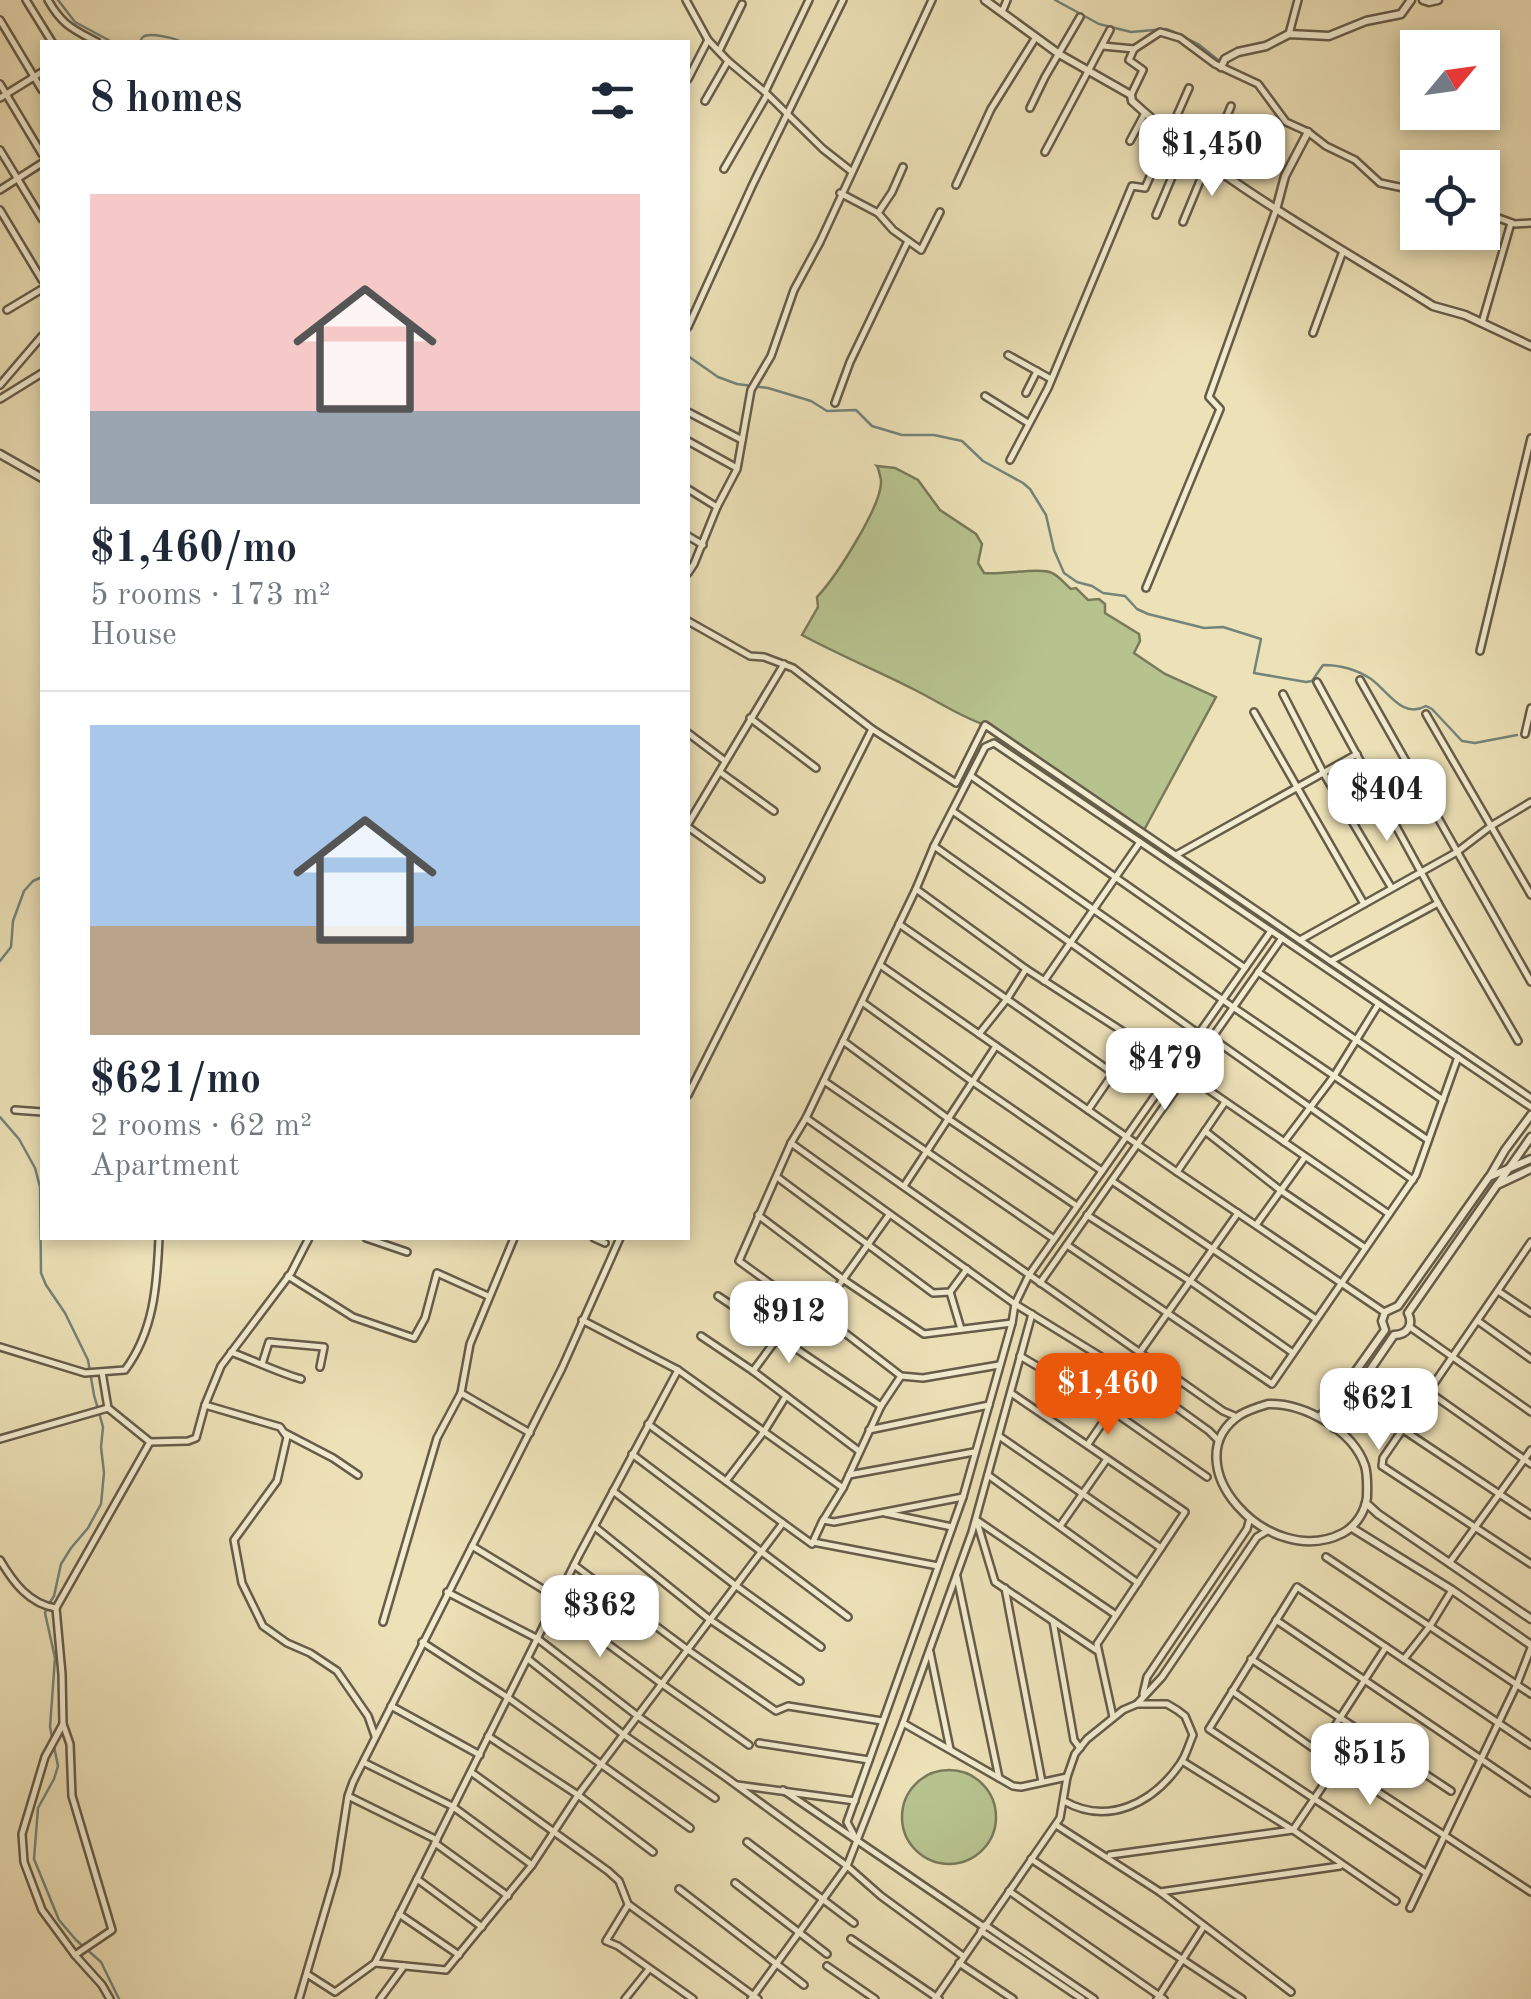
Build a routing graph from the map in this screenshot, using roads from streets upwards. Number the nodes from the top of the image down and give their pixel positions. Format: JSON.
{"nodes":[{"id":1,"x":26,"y":0,"type":"edge"},
{"id":2,"x":48,"y":0,"type":"edge"},
{"id":3,"x":686,"y":0,"type":"edge"},
{"id":4,"x":810,"y":0,"type":"edge"},
{"id":5,"x":843,"y":0,"type":"edge"},
{"id":6,"x":932,"y":0,"type":"edge"},
{"id":7,"x":985,"y":0,"type":"edge"},
{"id":8,"x":1007,"y":0,"type":"edge"},
{"id":9,"x":1298,"y":0,"type":"edge"},
{"id":10,"x":1411,"y":0,"type":"edge"},
{"id":11,"x":1423,"y":0,"type":"edge"},
{"id":12,"x":1438,"y":0,"type":"edge"},
{"id":13,"x":742,"y":4,"type":"dead end"},
{"id":14,"x":1002,"y":12,"type":"junction"},
{"id":15,"x":1080,"y":17,"type":"dead end"},
{"id":16,"x":0,"y":20,"type":"edge"},
{"id":17,"x":1110,"y":30,"type":"dead end"},
{"id":18,"x":1289,"y":34,"type":"junction"},
{"id":19,"x":1036,"y":37,"type":"junction"},
{"id":20,"x":51,"y":40,"type":"edge"},
{"id":21,"x":92,"y":40,"type":"edge"},
{"id":22,"x":708,"y":40,"type":"junction"},
{"id":23,"x":1103,"y":46,"type":"junction"},
{"id":24,"x":1134,"y":49,"type":"junction"},
{"id":25,"x":718,"y":51,"type":"junction"},
{"id":26,"x":1060,"y":54,"type":"junction"},
{"id":27,"x":728,"y":61,"type":"junction"},
{"id":28,"x":1223,"y":63,"type":"junction"},
{"id":29,"x":1088,"y":70,"type":"junction"},
{"id":30,"x":40,"y":73,"type":"edge"},
{"id":31,"x":690,"y":75,"type":"edge"},
{"id":32,"x":34,"y":77,"type":"junction"},
{"id":33,"x":0,"y":84,"type":"edge"},
{"id":34,"x":40,"y":87,"type":"edge"},
{"id":35,"x":1189,"y":88,"type":"dead end"},
{"id":36,"x":766,"y":93,"type":"junction"},
{"id":37,"x":1131,"y":95,"type":"junction"},
{"id":38,"x":3,"y":96,"type":"edge"},
{"id":39,"x":705,"y":101,"type":"dead end"},
{"id":40,"x":1231,"y":106,"type":"dead end"},
{"id":41,"x":1030,"y":108,"type":"dead end"},
{"id":42,"x":1145,"y":113,"type":"junction"},
{"id":43,"x":786,"y":115,"type":"junction"},
{"id":44,"x":1169,"y":132,"type":"junction"},
{"id":45,"x":1308,"y":132,"type":"junction"},
{"id":46,"x":1130,"y":141,"type":"dead end"},
{"id":47,"x":1185,"y":146,"type":"junction"},
{"id":48,"x":0,"y":150,"type":"edge"},
{"id":49,"x":40,"y":151,"type":"edge"},
{"id":50,"x":1044,"y":152,"type":"dead end"},
{"id":51,"x":1207,"y":162,"type":"junction"},
{"id":52,"x":40,"y":164,"type":"edge"},
{"id":53,"x":902,"y":167,"type":"dead end"},
{"id":54,"x":724,"y":170,"type":"dead end"},
{"id":55,"x":851,"y":171,"type":"junction"},
{"id":56,"x":18,"y":178,"type":"junction"},
{"id":57,"x":956,"y":185,"type":"dead end"},
{"id":58,"x":1400,"y":188,"type":"edge"},
{"id":59,"x":0,"y":190,"type":"edge"},
{"id":60,"x":840,"y":193,"type":"junction"},
{"id":61,"x":0,"y":210,"type":"edge"},
{"id":62,"x":1276,"y":210,"type":"junction"},
{"id":63,"x":940,"y":212,"type":"dead end"},
{"id":64,"x":878,"y":214,"type":"junction"},
{"id":65,"x":40,"y":215,"type":"edge"},
{"id":66,"x":1156,"y":215,"type":"dead end"},
{"id":67,"x":1500,"y":218,"type":"edge"},
{"id":68,"x":1183,"y":222,"type":"dead end"},
{"id":69,"x":1511,"y":222,"type":"junction"},
{"id":70,"x":1531,"y":223,"type":"edge"},
{"id":71,"x":908,"y":241,"type":"junction"},
{"id":72,"x":1343,"y":250,"type":"junction"},
{"id":73,"x":40,"y":277,"type":"edge"},
{"id":74,"x":40,"y":289,"type":"edge"},
{"id":75,"x":8,"y":310,"type":"dead end"},
{"id":76,"x":690,"y":323,"type":"edge"},
{"id":77,"x":1482,"y":324,"type":"junction"},
{"id":78,"x":1314,"y":332,"type":"dead end"},
{"id":79,"x":40,"y":338,"type":"edge"},
{"id":80,"x":1531,"y":346,"type":"edge"},
{"id":81,"x":1008,"y":355,"type":"dead end"},
{"id":82,"x":1038,"y":370,"type":"junction"},
{"id":83,"x":40,"y":374,"type":"edge"},
{"id":84,"x":1052,"y":379,"type":"junction"},
{"id":85,"x":0,"y":385,"type":"edge"},
{"id":86,"x":1026,"y":393,"type":"dead end"},
{"id":87,"x":984,"y":396,"type":"dead end"},
{"id":88,"x":0,"y":398,"type":"edge"},
{"id":89,"x":836,"y":403,"type":"dead end"},
{"id":90,"x":690,"y":413,"type":"edge"},
{"id":91,"x":1028,"y":422,"type":"junction"},
{"id":92,"x":1531,"y":438,"type":"edge"},
{"id":93,"x":742,"y":440,"type":"junction"},
{"id":94,"x":690,"y":442,"type":"edge"},
{"id":95,"x":0,"y":454,"type":"edge"},
{"id":96,"x":1010,"y":460,"type":"dead end"},
{"id":97,"x":735,"y":467,"type":"junction"},
{"id":98,"x":40,"y":477,"type":"edge"},
{"id":99,"x":690,"y":491,"type":"edge"},
{"id":100,"x":717,"y":506,"type":"junction"},
{"id":101,"x":690,"y":537,"type":"edge"},
{"id":102,"x":703,"y":544,"type":"junction"},
{"id":103,"x":690,"y":569,"type":"edge"},
{"id":104,"x":1146,"y":588,"type":"dead end"},
{"id":105,"x":690,"y":622,"type":"edge"},
{"id":106,"x":1480,"y":651,"type":"dead end"},
{"id":107,"x":785,"y":663,"type":"junction"},
{"id":108,"x":1360,"y":680,"type":"dead end"},
{"id":109,"x":1317,"y":682,"type":"dead end"},
{"id":110,"x":1283,"y":694,"type":"dead end"},
{"id":111,"x":1531,"y":708,"type":"edge"},
{"id":112,"x":1254,"y":712,"type":"dead end"},
{"id":113,"x":1426,"y":714,"type":"dead end"},
{"id":114,"x":750,"y":718,"type":"junction"},
{"id":115,"x":872,"y":729,"type":"junction"},
{"id":116,"x":690,"y":734,"type":"edge"},
{"id":117,"x":1525,"y":734,"type":"dead end"},
{"id":118,"x":1358,"y":754,"type":"junction"},
{"id":119,"x":725,"y":761,"type":"junction"},
{"id":120,"x":816,"y":768,"type":"dead end"},
{"id":121,"x":719,"y":771,"type":"junction"},
{"id":122,"x":1324,"y":774,"type":"junction"},
{"id":123,"x":971,"y":776,"type":"junction"},
{"id":124,"x":1298,"y":787,"type":"junction"},
{"id":125,"x":1531,"y":802,"type":"edge"},
{"id":126,"x":774,"y":811,"type":"dead end"},
{"id":127,"x":954,"y":812,"type":"junction"},
{"id":128,"x":690,"y":822,"type":"edge"},
{"id":129,"x":1492,"y":826,"type":"junction"},
{"id":130,"x":690,"y":827,"type":"edge"},
{"id":131,"x":1140,"y":842,"type":"junction"},
{"id":132,"x":934,"y":846,"type":"junction"},
{"id":133,"x":1457,"y":852,"type":"junction"},
{"id":134,"x":1176,"y":855,"type":"junction"},
{"id":135,"x":1422,"y":872,"type":"junction"},
{"id":136,"x":1116,"y":878,"type":"junction"},
{"id":137,"x":760,"y":879,"type":"dead end"},
{"id":138,"x":1392,"y":888,"type":"junction"},
{"id":139,"x":916,"y":889,"type":"junction"},
{"id":140,"x":1531,"y":894,"type":"edge"},
{"id":141,"x":1438,"y":903,"type":"junction"},
{"id":142,"x":1364,"y":904,"type":"junction"},
{"id":143,"x":1095,"y":910,"type":"junction"},
{"id":144,"x":899,"y":924,"type":"junction"},
{"id":145,"x":1271,"y":931,"type":"junction"},
{"id":146,"x":1282,"y":938,"type":"junction"},
{"id":147,"x":1300,"y":940,"type":"junction"},
{"id":148,"x":1069,"y":943,"type":"junction"},
{"id":149,"x":1331,"y":961,"type":"junction"},
{"id":150,"x":880,"y":965,"type":"junction"},
{"id":151,"x":1245,"y":968,"type":"junction"},
{"id":152,"x":1026,"y":969,"type":"junction"},
{"id":153,"x":1258,"y":972,"type":"junction"},
{"id":154,"x":1044,"y":981,"type":"junction"},
{"id":155,"x":1531,"y":982,"type":"edge"},
{"id":156,"x":1007,"y":999,"type":"junction"},
{"id":157,"x":1223,"y":999,"type":"junction"},
{"id":158,"x":862,"y":1002,"type":"junction"},
{"id":159,"x":1379,"y":1004,"type":"junction"},
{"id":160,"x":1233,"y":1008,"type":"junction"},
{"id":161,"x":979,"y":1034,"type":"junction"},
{"id":162,"x":1199,"y":1034,"type":"junction"},
{"id":163,"x":1212,"y":1038,"type":"junction"},
{"id":164,"x":1136,"y":1040,"type":"junction"},
{"id":165,"x":1355,"y":1040,"type":"junction"},
{"id":166,"x":843,"y":1041,"type":"junction"},
{"id":167,"x":1518,"y":1041,"type":"dead end"},
{"id":168,"x":996,"y":1046,"type":"junction"},
{"id":169,"x":1458,"y":1057,"type":"junction"},
{"id":170,"x":1175,"y":1067,"type":"junction"},
{"id":171,"x":1113,"y":1074,"type":"junction"},
{"id":172,"x":1186,"y":1075,"type":"junction"},
{"id":173,"x":1334,"y":1076,"type":"junction"},
{"id":174,"x":824,"y":1081,"type":"junction"},
{"id":175,"x":972,"y":1082,"type":"junction"},
{"id":176,"x":690,"y":1091,"type":"edge"},
{"id":177,"x":1531,"y":1098,"type":"edge"},
{"id":178,"x":1442,"y":1100,"type":"junction"},
{"id":179,"x":1225,"y":1102,"type":"junction"},
{"id":180,"x":1310,"y":1107,"type":"junction"},
{"id":181,"x":1531,"y":1107,"type":"edge"},
{"id":182,"x":15,"y":1110,"type":"dead end"},
{"id":183,"x":1088,"y":1110,"type":"junction"},
{"id":184,"x":40,"y":1112,"type":"edge"},
{"id":185,"x":1531,"y":1115,"type":"edge"},
{"id":186,"x":806,"y":1118,"type":"junction"},
{"id":187,"x":950,"y":1120,"type":"junction"},
{"id":188,"x":1204,"y":1131,"type":"junction"},
{"id":189,"x":1531,"y":1136,"type":"edge"},
{"id":190,"x":1126,"y":1137,"type":"junction"},
{"id":191,"x":1428,"y":1140,"type":"junction"},
{"id":192,"x":1284,"y":1142,"type":"junction"},
{"id":193,"x":791,"y":1144,"type":"junction"},
{"id":194,"x":1138,"y":1144,"type":"junction"},
{"id":195,"x":927,"y":1151,"type":"junction"},
{"id":196,"x":1305,"y":1156,"type":"junction"},
{"id":197,"x":1531,"y":1158,"type":"edge"},
{"id":198,"x":1508,"y":1169,"type":"junction"},
{"id":199,"x":1531,"y":1169,"type":"edge"},
{"id":200,"x":1102,"y":1171,"type":"junction"},
{"id":201,"x":1176,"y":1172,"type":"junction"},
{"id":202,"x":776,"y":1177,"type":"junction"},
{"id":203,"x":1489,"y":1177,"type":"junction"},
{"id":204,"x":1413,"y":1180,"type":"junction"},
{"id":205,"x":1112,"y":1181,"type":"junction"},
{"id":206,"x":1497,"y":1185,"type":"junction"},
{"id":207,"x":904,"y":1187,"type":"junction"},
{"id":208,"x":1280,"y":1190,"type":"junction"},
{"id":209,"x":1077,"y":1206,"type":"junction"},
{"id":210,"x":1238,"y":1213,"type":"junction"},
{"id":211,"x":1389,"y":1214,"type":"junction"},
{"id":212,"x":758,"y":1215,"type":"junction"},
{"id":213,"x":890,"y":1215,"type":"junction"},
{"id":214,"x":1087,"y":1215,"type":"junction"},
{"id":215,"x":1256,"y":1225,"type":"junction"},
{"id":216,"x":159,"y":1240,"type":"edge"},
{"id":217,"x":308,"y":1240,"type":"edge"},
{"id":218,"x":372,"y":1240,"type":"edge"},
{"id":219,"x":513,"y":1240,"type":"edge"},
{"id":220,"x":598,"y":1240,"type":"edge"},
{"id":221,"x":619,"y":1240,"type":"edge"},
{"id":222,"x":1054,"y":1240,"type":"junction"},
{"id":223,"x":1531,"y":1242,"type":"edge"},
{"id":224,"x":605,"y":1243,"type":"dead end"},
{"id":225,"x":1067,"y":1245,"type":"junction"},
{"id":226,"x":868,"y":1246,"type":"junction"},
{"id":227,"x":1213,"y":1248,"type":"junction"},
{"id":228,"x":1365,"y":1248,"type":"junction"},
{"id":229,"x":407,"y":1252,"type":"dead end"},
{"id":230,"x":1528,"y":1254,"type":"edge"},
{"id":231,"x":967,"y":1270,"type":"junction"},
{"id":232,"x":1029,"y":1275,"type":"junction"},
{"id":233,"x":288,"y":1276,"type":"junction"},
{"id":234,"x":844,"y":1280,"type":"junction"},
{"id":235,"x":1190,"y":1281,"type":"junction"},
{"id":236,"x":1040,"y":1282,"type":"junction"},
{"id":237,"x":1341,"y":1282,"type":"junction"},
{"id":238,"x":1498,"y":1291,"type":"junction"},
{"id":239,"x":950,"y":1292,"type":"junction"},
{"id":240,"x":488,"y":1296,"type":"junction"},
{"id":241,"x":718,"y":1296,"type":"dead end"},
{"id":242,"x":1016,"y":1304,"type":"junction"},
{"id":243,"x":801,"y":1306,"type":"junction"},
{"id":244,"x":1398,"y":1306,"type":"junction"},
{"id":245,"x":1384,"y":1312,"type":"junction"},
{"id":246,"x":1531,"y":1312,"type":"edge"},
{"id":247,"x":819,"y":1313,"type":"junction"},
{"id":248,"x":1408,"y":1313,"type":"junction"},
{"id":249,"x":1032,"y":1314,"type":"junction"},
{"id":250,"x":1167,"y":1314,"type":"junction"},
{"id":251,"x":1316,"y":1318,"type":"junction"},
{"id":252,"x":582,"y":1320,"type":"junction"},
{"id":253,"x":1478,"y":1321,"type":"junction"},
{"id":254,"x":1012,"y":1322,"type":"junction"},
{"id":255,"x":1410,"y":1327,"type":"junction"},
{"id":256,"x":961,"y":1329,"type":"junction"},
{"id":257,"x":1386,"y":1330,"type":"junction"},
{"id":258,"x":1394,"y":1335,"type":"junction"},
{"id":259,"x":701,"y":1336,"type":"dead end"},
{"id":260,"x":779,"y":1338,"type":"junction"},
{"id":261,"x":0,"y":1347,"type":"edge"},
{"id":262,"x":232,"y":1352,"type":"junction"},
{"id":263,"x":1140,"y":1352,"type":"junction"},
{"id":264,"x":1293,"y":1353,"type":"junction"},
{"id":265,"x":1020,"y":1356,"type":"junction"},
{"id":266,"x":1452,"y":1358,"type":"junction"},
{"id":267,"x":1531,"y":1359,"type":"edge"},
{"id":268,"x":262,"y":1364,"type":"junction"},
{"id":269,"x":1000,"y":1365,"type":"junction"},
{"id":270,"x":320,"y":1367,"type":"dead end"},
{"id":271,"x":678,"y":1370,"type":"junction"},
{"id":272,"x":753,"y":1371,"type":"junction"},
{"id":273,"x":102,"y":1372,"type":"junction"},
{"id":274,"x":901,"y":1376,"type":"junction"},
{"id":275,"x":1134,"y":1376,"type":"junction"},
{"id":276,"x":301,"y":1379,"type":"dead end"},
{"id":277,"x":461,"y":1392,"type":"junction"},
{"id":278,"x":1429,"y":1392,"type":"junction"},
{"id":279,"x":1011,"y":1393,"type":"junction"},
{"id":280,"x":786,"y":1396,"type":"junction"},
{"id":281,"x":989,"y":1405,"type":"junction"},
{"id":282,"x":205,"y":1406,"type":"junction"},
{"id":283,"x":882,"y":1406,"type":"junction"},
{"id":284,"x":108,"y":1408,"type":"junction"},
{"id":285,"x":1111,"y":1410,"type":"junction"},
{"id":286,"x":1531,"y":1412,"type":"edge"},
{"id":287,"x":1237,"y":1417,"type":"junction"},
{"id":288,"x":1320,"y":1417,"type":"junction"},
{"id":289,"x":648,"y":1424,"type":"junction"},
{"id":290,"x":1334,"y":1428,"type":"junction"},
{"id":291,"x":1402,"y":1429,"type":"junction"},
{"id":292,"x":765,"y":1430,"type":"junction"},
{"id":293,"x":869,"y":1430,"type":"junction"},
{"id":294,"x":283,"y":1431,"type":"junction"},
{"id":295,"x":530,"y":1433,"type":"junction"},
{"id":296,"x":999,"y":1436,"type":"junction"},
{"id":297,"x":0,"y":1439,"type":"edge"},
{"id":298,"x":1219,"y":1441,"type":"junction"},
{"id":299,"x":150,"y":1442,"type":"junction"},
{"id":300,"x":1087,"y":1445,"type":"junction"},
{"id":301,"x":1531,"y":1450,"type":"edge"},
{"id":302,"x":859,"y":1452,"type":"junction"},
{"id":303,"x":976,"y":1452,"type":"junction"},
{"id":304,"x":632,"y":1454,"type":"junction"},
{"id":305,"x":1107,"y":1458,"type":"junction"},
{"id":306,"x":1524,"y":1459,"type":"junction"},
{"id":307,"x":1531,"y":1464,"type":"edge"},
{"id":308,"x":358,"y":1475,"type":"dead end"},
{"id":309,"x":849,"y":1475,"type":"junction"},
{"id":310,"x":988,"y":1475,"type":"junction"},
{"id":311,"x":1207,"y":1477,"type":"dead end"},
{"id":312,"x":726,"y":1482,"type":"junction"},
{"id":313,"x":842,"y":1488,"type":"junction"},
{"id":314,"x":613,"y":1492,"type":"junction"},
{"id":315,"x":1501,"y":1493,"type":"junction"},
{"id":316,"x":1083,"y":1494,"type":"junction"},
{"id":317,"x":963,"y":1496,"type":"junction"},
{"id":318,"x":1366,"y":1503,"type":"junction"},
{"id":319,"x":882,"y":1513,"type":"junction"},
{"id":320,"x":1531,"y":1515,"type":"edge"},
{"id":321,"x":1250,"y":1518,"type":"junction"},
{"id":322,"x":976,"y":1519,"type":"junction"},
{"id":323,"x":824,"y":1520,"type":"junction"},
{"id":324,"x":783,"y":1523,"type":"junction"},
{"id":325,"x":952,"y":1526,"type":"junction"},
{"id":326,"x":1060,"y":1526,"type":"junction"},
{"id":327,"x":595,"y":1527,"type":"junction"},
{"id":328,"x":1352,"y":1528,"type":"junction"},
{"id":329,"x":1477,"y":1528,"type":"junction"},
{"id":330,"x":1267,"y":1531,"type":"junction"},
{"id":331,"x":813,"y":1542,"type":"junction"},
{"id":332,"x":472,"y":1546,"type":"junction"},
{"id":333,"x":1161,"y":1548,"type":"junction"},
{"id":334,"x":762,"y":1551,"type":"junction"},
{"id":335,"x":1326,"y":1556,"type":"dead end"},
{"id":336,"x":0,"y":1560,"type":"edge"},
{"id":337,"x":1450,"y":1562,"type":"junction"},
{"id":338,"x":1531,"y":1564,"type":"edge"},
{"id":339,"x":574,"y":1566,"type":"junction"},
{"id":340,"x":938,"y":1566,"type":"junction"},
{"id":341,"x":957,"y":1574,"type":"junction"},
{"id":342,"x":1138,"y":1583,"type":"junction"},
{"id":343,"x":735,"y":1585,"type":"junction"},
{"id":344,"x":1005,"y":1588,"type":"junction"},
{"id":345,"x":1452,"y":1590,"type":"junction"},
{"id":346,"x":447,"y":1592,"type":"junction"},
{"id":347,"x":558,"y":1599,"type":"junction"},
{"id":348,"x":56,"y":1608,"type":"junction"},
{"id":349,"x":1116,"y":1614,"type":"junction"},
{"id":350,"x":848,"y":1617,"type":"dead end"},
{"id":351,"x":709,"y":1619,"type":"junction"},
{"id":352,"x":1531,"y":1619,"type":"edge"},
{"id":353,"x":1276,"y":1620,"type":"junction"},
{"id":354,"x":1054,"y":1621,"type":"junction"},
{"id":355,"x":383,"y":1622,"type":"dead end"},
{"id":356,"x":1430,"y":1626,"type":"junction"},
{"id":357,"x":538,"y":1639,"type":"junction"},
{"id":358,"x":422,"y":1642,"type":"junction"},
{"id":359,"x":821,"y":1647,"type":"dead end"},
{"id":360,"x":1386,"y":1647,"type":"junction"},
{"id":361,"x":1531,"y":1647,"type":"edge"},
{"id":362,"x":930,"y":1649,"type":"junction"},
{"id":363,"x":688,"y":1650,"type":"junction"},
{"id":364,"x":1098,"y":1652,"type":"junction"},
{"id":365,"x":528,"y":1659,"type":"junction"},
{"id":366,"x":1404,"y":1659,"type":"junction"},
{"id":367,"x":1251,"y":1660,"type":"junction"},
{"id":368,"x":800,"y":1681,"type":"dead end"},
{"id":369,"x":1364,"y":1681,"type":"junction"},
{"id":370,"x":662,"y":1684,"type":"junction"},
{"id":371,"x":1516,"y":1684,"type":"junction"},
{"id":372,"x":1232,"y":1691,"type":"junction"},
{"id":373,"x":1531,"y":1694,"type":"edge"},
{"id":374,"x":1143,"y":1695,"type":"junction"},
{"id":375,"x":507,"y":1697,"type":"junction"},
{"id":376,"x":1136,"y":1704,"type":"junction"},
{"id":377,"x":391,"y":1706,"type":"junction"},
{"id":378,"x":639,"y":1717,"type":"junction"},
{"id":379,"x":1112,"y":1717,"type":"junction"},
{"id":380,"x":1340,"y":1718,"type":"junction"},
{"id":381,"x":883,"y":1721,"type":"junction"},
{"id":382,"x":1498,"y":1722,"type":"junction"},
{"id":383,"x":903,"y":1723,"type":"junction"},
{"id":384,"x":63,"y":1724,"type":"junction"},
{"id":385,"x":624,"y":1734,"type":"junction"},
{"id":386,"x":488,"y":1736,"type":"junction"},
{"id":387,"x":376,"y":1738,"type":"junction"},
{"id":388,"x":760,"y":1743,"type":"dead end"},
{"id":389,"x":748,"y":1745,"type":"dead end"},
{"id":390,"x":1531,"y":1745,"type":"edge"},
{"id":391,"x":1080,"y":1748,"type":"junction"},
{"id":392,"x":950,"y":1750,"type":"junction"},
{"id":393,"x":1318,"y":1752,"type":"junction"},
{"id":394,"x":480,"y":1755,"type":"junction"},
{"id":395,"x":1480,"y":1759,"type":"junction"},
{"id":396,"x":870,"y":1760,"type":"junction"},
{"id":397,"x":364,"y":1762,"type":"junction"},
{"id":398,"x":1182,"y":1762,"type":"junction"},
{"id":399,"x":602,"y":1764,"type":"junction"},
{"id":400,"x":1337,"y":1765,"type":"junction"},
{"id":401,"x":470,"y":1772,"type":"junction"},
{"id":402,"x":1067,"y":1777,"type":"junction"},
{"id":403,"x":999,"y":1778,"type":"junction"},
{"id":404,"x":1042,"y":1782,"type":"junction"},
{"id":405,"x":734,"y":1784,"type":"junction"},
{"id":406,"x":782,"y":1790,"type":"junction"},
{"id":407,"x":1451,"y":1791,"type":"dead end"},
{"id":408,"x":1531,"y":1793,"type":"edge"},
{"id":409,"x":348,"y":1796,"type":"junction"},
{"id":410,"x":578,"y":1796,"type":"junction"},
{"id":411,"x":1315,"y":1797,"type":"junction"},
{"id":412,"x":715,"y":1798,"type":"dead end"},
{"id":413,"x":855,"y":1801,"type":"junction"},
{"id":414,"x":1064,"y":1801,"type":"junction"},
{"id":415,"x":452,"y":1806,"type":"junction"},
{"id":416,"x":1056,"y":1824,"type":"junction"},
{"id":417,"x":690,"y":1828,"type":"dead end"},
{"id":418,"x":1292,"y":1830,"type":"junction"},
{"id":419,"x":554,"y":1832,"type":"junction"},
{"id":420,"x":1444,"y":1834,"type":"junction"},
{"id":421,"x":856,"y":1841,"type":"junction"},
{"id":422,"x":436,"y":1842,"type":"junction"},
{"id":423,"x":746,"y":1842,"type":"dead end"},
{"id":424,"x":654,"y":1852,"type":"dead end"},
{"id":425,"x":1106,"y":1856,"type":"junction"},
{"id":426,"x":1031,"y":1859,"type":"junction"},
{"id":427,"x":532,"y":1866,"type":"junction"},
{"id":428,"x":847,"y":1866,"type":"junction"},
{"id":429,"x":1342,"y":1866,"type":"junction"},
{"id":430,"x":1426,"y":1872,"type":"junction"},
{"id":431,"x":417,"y":1879,"type":"junction"},
{"id":432,"x":735,"y":1883,"type":"dead end"},
{"id":433,"x":679,"y":1890,"type":"dead end"},
{"id":434,"x":1009,"y":1892,"type":"junction"},
{"id":435,"x":1160,"y":1892,"type":"junction"},
{"id":436,"x":1531,"y":1892,"type":"edge"},
{"id":437,"x":508,"y":1896,"type":"junction"},
{"id":438,"x":822,"y":1899,"type":"junction"},
{"id":439,"x":1396,"y":1900,"type":"dead end"},
{"id":440,"x":628,"y":1904,"type":"junction"},
{"id":441,"x":1410,"y":1908,"type":"dead end"},
{"id":442,"x":399,"y":1914,"type":"junction"},
{"id":443,"x":854,"y":1924,"type":"dead end"},
{"id":444,"x":482,"y":1926,"type":"junction"},
{"id":445,"x":1204,"y":1926,"type":"junction"},
{"id":446,"x":983,"y":1928,"type":"junction"},
{"id":447,"x":799,"y":1932,"type":"junction"},
{"id":448,"x":851,"y":1938,"type":"dead end"},
{"id":449,"x":827,"y":1954,"type":"dead end"},
{"id":450,"x":75,"y":1955,"type":"junction"},
{"id":451,"x":459,"y":1955,"type":"junction"},
{"id":452,"x":964,"y":1956,"type":"junction"},
{"id":453,"x":1184,"y":1959,"type":"junction"},
{"id":454,"x":374,"y":1963,"type":"junction"},
{"id":455,"x":959,"y":1963,"type":"junction"},
{"id":456,"x":776,"y":1964,"type":"junction"},
{"id":457,"x":404,"y":1966,"type":"junction"},
{"id":458,"x":827,"y":1966,"type":"dead end"},
{"id":459,"x":649,"y":1970,"type":"junction"},
{"id":460,"x":306,"y":1974,"type":"junction"},
{"id":461,"x":804,"y":1985,"type":"dead end"},
{"id":462,"x":680,"y":1990,"type":"junction"},
{"id":463,"x":1291,"y":1992,"type":"dead end"},
{"id":464,"x":754,"y":1998,"type":"edge"},
{"id":465,"x":937,"y":1998,"type":"edge"},
{"id":466,"x":1160,"y":1998,"type":"edge"},
{"id":467,"x":110,"y":1999,"type":"edge"},
{"id":468,"x":298,"y":1999,"type":"edge"},
{"id":469,"x":380,"y":1999,"type":"edge"},
{"id":470,"x":624,"y":1999,"type":"edge"},
{"id":471,"x":673,"y":1999,"type":"edge"},
{"id":472,"x":693,"y":1999,"type":"edge"},
{"id":473,"x":874,"y":1999,"type":"edge"},
{"id":474,"x":1013,"y":1999,"type":"edge"},
{"id":475,"x":1082,"y":1999,"type":"edge"},
{"id":476,"x":1094,"y":1999,"type":"edge"},
{"id":477,"x":1242,"y":1999,"type":"edge"}],
"edges":[{"from":1,"to":20,"type":"street"},
{"from":2,"to":21,"type":"street"},
{"from":3,"to":22,"type":"street"},
{"from":4,"to":36,"type":"street"},
{"from":5,"to":43,"type":"street"},
{"from":6,"to":55,"type":"street"},
{"from":7,"to":14,"type":"street"},
{"from":8,"to":14,"type":"street"},
{"from":9,"to":18,"type":"street"},
{"from":10,"to":18,"type":"street"},
{"from":11,"to":12,"type":"street"},
{"from":13,"to":25,"type":"street"},
{"from":14,"to":19,"type":"street"},
{"from":15,"to":26,"type":"street"},
{"from":16,"to":32,"type":"street"},
{"from":17,"to":23,"type":"street"},
{"from":18,"to":28,"type":"street"},
{"from":19,"to":26,"type":"street"},
{"from":19,"to":57,"type":"street"},
{"from":22,"to":25,"type":"street"},
{"from":22,"to":31,"type":"street"},
{"from":23,"to":24,"type":"street"},
{"from":23,"to":29,"type":"street"},
{"from":24,"to":28,"type":"street"},
{"from":24,"to":37,"type":"street"},
{"from":25,"to":27,"type":"street"},
{"from":26,"to":29,"type":"street"},
{"from":26,"to":41,"type":"street"},
{"from":27,"to":36,"type":"street"},
{"from":27,"to":39,"type":"street"},
{"from":28,"to":45,"type":"street"},
{"from":29,"to":37,"type":"street"},
{"from":29,"to":50,"type":"street"},
{"from":30,"to":32,"type":"street"},
{"from":32,"to":34,"type":"street"},
{"from":32,"to":38,"type":"street"},
{"from":33,"to":38,"type":"street"},
{"from":35,"to":44,"type":"street"},
{"from":36,"to":43,"type":"street"},
{"from":36,"to":54,"type":"street"},
{"from":37,"to":42,"type":"street"},
{"from":38,"to":49,"type":"street"},
{"from":40,"to":51,"type":"street"},
{"from":42,"to":44,"type":"street"},
{"from":42,"to":46,"type":"street"},
{"from":43,"to":55,"type":"street"},
{"from":43,"to":76,"type":"street"},
{"from":44,"to":47,"type":"street"},
{"from":44,"to":84,"type":"street"},
{"from":45,"to":58,"type":"street"},
{"from":45,"to":62,"type":"street"},
{"from":47,"to":51,"type":"street"},
{"from":47,"to":66,"type":"street"},
{"from":48,"to":56,"type":"street"},
{"from":51,"to":62,"type":"street"},
{"from":51,"to":68,"type":"street"},
{"from":52,"to":56,"type":"street"},
{"from":53,"to":64,"type":"street"},
{"from":55,"to":60,"type":"street"},
{"from":56,"to":59,"type":"street"},
{"from":56,"to":65,"type":"street"},
{"from":60,"to":64,"type":"street"},
{"from":60,"to":93,"type":"street"},
{"from":61,"to":73,"type":"street"},
{"from":62,"to":72,"type":"street"},
{"from":62,"to":104,"type":"street"},
{"from":63,"to":71,"type":"street"},
{"from":64,"to":71,"type":"street"},
{"from":67,"to":69,"type":"street"},
{"from":69,"to":70,"type":"street"},
{"from":69,"to":77,"type":"street"},
{"from":71,"to":89,"type":"street"},
{"from":72,"to":77,"type":"street"},
{"from":72,"to":78,"type":"street"},
{"from":74,"to":75,"type":"street"},
{"from":77,"to":80,"type":"street"},
{"from":79,"to":85,"type":"street"},
{"from":81,"to":82,"type":"street"},
{"from":82,"to":84,"type":"street"},
{"from":82,"to":86,"type":"street"},
{"from":83,"to":88,"type":"street"},
{"from":84,"to":91,"type":"street"},
{"from":87,"to":91,"type":"street"},
{"from":90,"to":93,"type":"street"},
{"from":91,"to":96,"type":"street"},
{"from":92,"to":106,"type":"street"},
{"from":93,"to":97,"type":"street"},
{"from":94,"to":97,"type":"street"},
{"from":95,"to":98,"type":"street"},
{"from":97,"to":100,"type":"street"},
{"from":99,"to":100,"type":"street"},
{"from":100,"to":102,"type":"street"},
{"from":101,"to":102,"type":"street"},
{"from":102,"to":103,"type":"street"},
{"from":105,"to":107,"type":"street"},
{"from":107,"to":114,"type":"street"},
{"from":107,"to":115,"type":"street"},
{"from":108,"to":133,"type":"street"},
{"from":109,"to":118,"type":"street"},
{"from":110,"to":122,"type":"street"},
{"from":111,"to":117,"type":"street"},
{"from":112,"to":124,"type":"street"},
{"from":113,"to":129,"type":"street"},
{"from":114,"to":119,"type":"street"},
{"from":114,"to":120,"type":"street"},
{"from":115,"to":134,"type":"street"},
{"from":115,"to":176,"type":"street"},
{"from":116,"to":119,"type":"street"},
{"from":118,"to":122,"type":"street"},
{"from":118,"to":135,"type":"street"},
{"from":119,"to":121,"type":"street"},
{"from":121,"to":126,"type":"street"},
{"from":121,"to":128,"type":"street"},
{"from":122,"to":124,"type":"street"},
{"from":122,"to":138,"type":"street"},
{"from":123,"to":127,"type":"street"},
{"from":123,"to":131,"type":"street"},
{"from":123,"to":136,"type":"street"},
{"from":124,"to":134,"type":"street"},
{"from":124,"to":142,"type":"street"},
{"from":125,"to":129,"type":"street"},
{"from":127,"to":132,"type":"street"},
{"from":127,"to":143,"type":"street"},
{"from":129,"to":133,"type":"street"},
{"from":129,"to":140,"type":"street"},
{"from":130,"to":137,"type":"street"},
{"from":131,"to":136,"type":"street"},
{"from":131,"to":145,"type":"street"},
{"from":132,"to":139,"type":"street"},
{"from":132,"to":148,"type":"street"},
{"from":133,"to":135,"type":"street"},
{"from":133,"to":155,"type":"street"},
{"from":134,"to":147,"type":"street"},
{"from":135,"to":138,"type":"street"},
{"from":135,"to":141,"type":"street"},
{"from":136,"to":143,"type":"street"},
{"from":136,"to":151,"type":"street"},
{"from":138,"to":142,"type":"street"},
{"from":139,"to":144,"type":"street"},
{"from":139,"to":152,"type":"street"},
{"from":141,"to":149,"type":"street"},
{"from":141,"to":167,"type":"street"},
{"from":142,"to":147,"type":"street"},
{"from":143,"to":148,"type":"street"},
{"from":143,"to":157,"type":"street"},
{"from":144,"to":150,"type":"street"},
{"from":144,"to":156,"type":"street"},
{"from":145,"to":146,"type":"street"},
{"from":145,"to":151,"type":"street"},
{"from":146,"to":153,"type":"street"},
{"from":146,"to":159,"type":"street"},
{"from":147,"to":149,"type":"street"},
{"from":148,"to":154,"type":"street"},
{"from":148,"to":162,"type":"street"},
{"from":149,"to":177,"type":"street"},
{"from":150,"to":158,"type":"street"},
{"from":150,"to":161,"type":"street"},
{"from":151,"to":157,"type":"street"},
{"from":152,"to":154,"type":"street"},
{"from":152,"to":156,"type":"street"},
{"from":153,"to":160,"type":"street"},
{"from":153,"to":165,"type":"street"},
{"from":154,"to":164,"type":"street"},
{"from":156,"to":161,"type":"street"},
{"from":156,"to":171,"type":"street"},
{"from":157,"to":160,"type":"street"},
{"from":157,"to":162,"type":"street"},
{"from":158,"to":166,"type":"street"},
{"from":158,"to":175,"type":"street"},
{"from":159,"to":165,"type":"street"},
{"from":159,"to":169,"type":"street"},
{"from":160,"to":163,"type":"street"},
{"from":160,"to":173,"type":"street"},
{"from":161,"to":168,"type":"street"},
{"from":162,"to":170,"type":"street"},
{"from":163,"to":172,"type":"street"},
{"from":163,"to":180,"type":"street"},
{"from":164,"to":170,"type":"street"},
{"from":164,"to":171,"type":"street"},
{"from":165,"to":173,"type":"street"},
{"from":165,"to":178,"type":"street"},
{"from":166,"to":174,"type":"street"},
{"from":166,"to":187,"type":"street"},
{"from":168,"to":175,"type":"street"},
{"from":168,"to":183,"type":"street"},
{"from":169,"to":178,"type":"street"},
{"from":169,"to":181,"type":"street"},
{"from":170,"to":172,"type":"street"},
{"from":170,"to":190,"type":"street"},
{"from":171,"to":183,"type":"street"},
{"from":172,"to":179,"type":"street"},
{"from":172,"to":194,"type":"street"},
{"from":173,"to":180,"type":"street"},
{"from":173,"to":191,"type":"street"},
{"from":174,"to":186,"type":"street"},
{"from":174,"to":195,"type":"street"},
{"from":175,"to":187,"type":"street"},
{"from":175,"to":200,"type":"street"},
{"from":178,"to":191,"type":"street"},
{"from":179,"to":188,"type":"street"},
{"from":179,"to":192,"type":"street"},
{"from":180,"to":192,"type":"street"},
{"from":180,"to":204,"type":"street"},
{"from":182,"to":184,"type":"street"},
{"from":183,"to":190,"type":"street"},
{"from":185,"to":203,"type":"street"},
{"from":186,"to":193,"type":"street"},
{"from":186,"to":207,"type":"street"},
{"from":187,"to":195,"type":"street"},
{"from":187,"to":209,"type":"street"},
{"from":188,"to":201,"type":"street"},
{"from":188,"to":208,"type":"street"},
{"from":189,"to":198,"type":"street"},
{"from":190,"to":194,"type":"street"},
{"from":190,"to":200,"type":"street"},
{"from":191,"to":204,"type":"street"},
{"from":192,"to":196,"type":"street"},
{"from":193,"to":202,"type":"street"},
{"from":193,"to":213,"type":"street"},
{"from":194,"to":201,"type":"street"},
{"from":194,"to":205,"type":"street"},
{"from":195,"to":207,"type":"street"},
{"from":195,"to":222,"type":"street"},
{"from":196,"to":208,"type":"street"},
{"from":196,"to":211,"type":"street"},
{"from":197,"to":198,"type":"street"},
{"from":198,"to":203,"type":"street"},
{"from":198,"to":206,"type":"street"},
{"from":199,"to":206,"type":"street"},
{"from":200,"to":209,"type":"street"},
{"from":201,"to":210,"type":"street"},
{"from":202,"to":212,"type":"street"},
{"from":202,"to":226,"type":"street"},
{"from":203,"to":244,"type":"street"},
{"from":204,"to":211,"type":"street"},
{"from":205,"to":214,"type":"street"},
{"from":205,"to":227,"type":"street"},
{"from":206,"to":248,"type":"street"},
{"from":207,"to":232,"type":"street"},
{"from":208,"to":215,"type":"street"},
{"from":208,"to":228,"type":"street"},
{"from":209,"to":222,"type":"street"},
{"from":210,"to":215,"type":"street"},
{"from":210,"to":227,"type":"street"},
{"from":211,"to":228,"type":"street"},
{"from":212,"to":234,"type":"street"},
{"from":212,"to":243,"type":"street"},
{"from":213,"to":226,"type":"street"},
{"from":213,"to":231,"type":"street"},
{"from":214,"to":225,"type":"street"},
{"from":214,"to":235,"type":"street"},
{"from":215,"to":237,"type":"street"},
{"from":216,"to":273,"type":"street"},
{"from":217,"to":233,"type":"street"},
{"from":218,"to":229,"type":"street"},
{"from":219,"to":240,"type":"street"},
{"from":220,"to":224,"type":"street"},
{"from":221,"to":252,"type":"street"},
{"from":222,"to":232,"type":"street"},
{"from":223,"to":230,"type":"street"},
{"from":225,"to":236,"type":"street"},
{"from":225,"to":250,"type":"street"},
{"from":226,"to":234,"type":"street"},
{"from":226,"to":239,"type":"street"},
{"from":227,"to":235,"type":"street"},
{"from":227,"to":251,"type":"street"},
{"from":228,"to":237,"type":"street"},
{"from":230,"to":238,"type":"street"},
{"from":231,"to":239,"type":"street"},
{"from":231,"to":242,"type":"street"},
{"from":232,"to":236,"type":"street"},
{"from":232,"to":242,"type":"street"},
{"from":233,"to":240,"type":"street"},
{"from":233,"to":262,"type":"street"},
{"from":234,"to":247,"type":"street"},
{"from":234,"to":256,"type":"street"},
{"from":235,"to":250,"type":"street"},
{"from":235,"to":264,"type":"street"},
{"from":236,"to":263,"type":"street"},
{"from":237,"to":245,"type":"street"},
{"from":237,"to":251,"type":"street"},
{"from":238,"to":246,"type":"street"},
{"from":238,"to":253,"type":"street"},
{"from":239,"to":256,"type":"street"},
{"from":240,"to":277,"type":"street"},
{"from":241,"to":260,"type":"street"},
{"from":242,"to":249,"type":"street"},
{"from":242,"to":254,"type":"street"},
{"from":243,"to":247,"type":"street"},
{"from":243,"to":260,"type":"street"},
{"from":244,"to":245,"type":"street"},
{"from":244,"to":248,"type":"street"},
{"from":245,"to":257,"type":"street"},
{"from":247,"to":274,"type":"street"},
{"from":248,"to":255,"type":"street"},
{"from":249,"to":265,"type":"street"},
{"from":249,"to":275,"type":"street"},
{"from":250,"to":263,"type":"street"},
{"from":250,"to":264,"type":"street"},
{"from":251,"to":264,"type":"street"},
{"from":252,"to":271,"type":"street"},
{"from":252,"to":295,"type":"street"},
{"from":253,"to":266,"type":"street"},
{"from":253,"to":267,"type":"street"},
{"from":254,"to":256,"type":"street"},
{"from":254,"to":269,"type":"street"},
{"from":255,"to":258,"type":"street"},
{"from":255,"to":266,"type":"street"},
{"from":257,"to":258,"type":"street"},
{"from":257,"to":288,"type":"street"},
{"from":258,"to":290,"type":"street"},
{"from":259,"to":272,"type":"street"},
{"from":260,"to":272,"type":"street"},
{"from":260,"to":283,"type":"street"},
{"from":261,"to":273,"type":"street"},
{"from":262,"to":268,"type":"street"},
{"from":262,"to":282,"type":"street"},
{"from":263,"to":287,"type":"street"},
{"from":265,"to":279,"type":"street"},
{"from":265,"to":285,"type":"street"},
{"from":266,"to":278,"type":"street"},
{"from":266,"to":286,"type":"street"},
{"from":268,"to":270,"type":"street"},
{"from":268,"to":276,"type":"street"},
{"from":269,"to":274,"type":"street"},
{"from":269,"to":281,"type":"street"},
{"from":271,"to":289,"type":"street"},
{"from":271,"to":292,"type":"street"},
{"from":272,"to":280,"type":"street"},
{"from":273,"to":284,"type":"street"},
{"from":274,"to":283,"type":"street"},
{"from":275,"to":285,"type":"street"},
{"from":275,"to":298,"type":"street"},
{"from":277,"to":295,"type":"street"},
{"from":277,"to":355,"type":"street"},
{"from":278,"to":291,"type":"street"},
{"from":278,"to":306,"type":"street"},
{"from":279,"to":296,"type":"street"},
{"from":279,"to":300,"type":"street"},
{"from":280,"to":292,"type":"street"},
{"from":280,"to":302,"type":"street"},
{"from":281,"to":293,"type":"street"},
{"from":281,"to":303,"type":"street"},
{"from":282,"to":294,"type":"street"},
{"from":282,"to":299,"type":"street"},
{"from":283,"to":293,"type":"street"},
{"from":284,"to":297,"type":"street"},
{"from":284,"to":299,"type":"street"},
{"from":285,"to":300,"type":"street"},
{"from":285,"to":311,"type":"street"},
{"from":287,"to":288,"type":"street"},
{"from":287,"to":298,"type":"street"},
{"from":288,"to":290,"type":"street"},
{"from":289,"to":304,"type":"street"},
{"from":289,"to":312,"type":"street"},
{"from":290,"to":318,"type":"street"},
{"from":291,"to":315,"type":"street"},
{"from":291,"to":329,"type":"street"},
{"from":292,"to":312,"type":"street"},
{"from":292,"to":313,"type":"street"},
{"from":293,"to":302,"type":"street"},
{"from":294,"to":308,"type":"street"},
{"from":294,"to":387,"type":"street"},
{"from":295,"to":332,"type":"street"},
{"from":296,"to":310,"type":"street"},
{"from":296,"to":316,"type":"street"},
{"from":298,"to":321,"type":"street"},
{"from":299,"to":348,"type":"street"},
{"from":300,"to":305,"type":"street"},
{"from":301,"to":306,"type":"street"},
{"from":302,"to":309,"type":"street"},
{"from":303,"to":309,"type":"street"},
{"from":303,"to":317,"type":"street"},
{"from":304,"to":314,"type":"street"},
{"from":304,"to":334,"type":"street"},
{"from":305,"to":316,"type":"street"},
{"from":305,"to":333,"type":"street"},
{"from":306,"to":307,"type":"street"},
{"from":306,"to":315,"type":"street"},
{"from":309,"to":313,"type":"street"},
{"from":310,"to":322,"type":"street"},
{"from":310,"to":326,"type":"street"},
{"from":312,"to":324,"type":"street"},
{"from":313,"to":323,"type":"street"},
{"from":314,"to":327,"type":"street"},
{"from":314,"to":343,"type":"street"},
{"from":315,"to":320,"type":"street"},
{"from":315,"to":329,"type":"street"},
{"from":316,"to":326,"type":"street"},
{"from":316,"to":333,"type":"street"},
{"from":317,"to":319,"type":"street"},
{"from":317,"to":325,"type":"street"},
{"from":318,"to":328,"type":"street"},
{"from":318,"to":337,"type":"street"},
{"from":319,"to":323,"type":"street"},
{"from":319,"to":325,"type":"street"},
{"from":321,"to":330,"type":"street"},
{"from":321,"to":374,"type":"street"},
{"from":322,"to":341,"type":"street"},
{"from":322,"to":344,"type":"street"},
{"from":322,"to":349,"type":"street"},
{"from":323,"to":331,"type":"street"},
{"from":324,"to":331,"type":"street"},
{"from":324,"to":334,"type":"street"},
{"from":325,"to":340,"type":"street"},
{"from":326,"to":342,"type":"street"},
{"from":327,"to":339,"type":"street"},
{"from":327,"to":351,"type":"street"},
{"from":328,"to":330,"type":"street"},
{"from":328,"to":345,"type":"street"},
{"from":329,"to":337,"type":"street"},
{"from":329,"to":338,"type":"street"},
{"from":330,"to":374,"type":"street"},
{"from":331,"to":340,"type":"street"},
{"from":332,"to":346,"type":"street"},
{"from":332,"to":347,"type":"street"},
{"from":333,"to":342,"type":"street"},
{"from":334,"to":343,"type":"street"},
{"from":334,"to":350,"type":"street"},
{"from":335,"to":356,"type":"street"},
{"from":336,"to":348,"type":"street"},
{"from":337,"to":352,"type":"street"},
{"from":339,"to":347,"type":"street"},
{"from":339,"to":363,"type":"street"},
{"from":340,"to":381,"type":"street"},
{"from":341,"to":362,"type":"street"},
{"from":341,"to":403,"type":"street"},
{"from":342,"to":349,"type":"street"},
{"from":343,"to":351,"type":"street"},
{"from":343,"to":359,"type":"street"},
{"from":344,"to":354,"type":"street"},
{"from":344,"to":404,"type":"street"},
{"from":345,"to":356,"type":"street"},
{"from":345,"to":361,"type":"street"},
{"from":346,"to":357,"type":"street"},
{"from":346,"to":358,"type":"street"},
{"from":347,"to":357,"type":"street"},
{"from":347,"to":370,"type":"street"},
{"from":348,"to":384,"type":"street"},
{"from":349,"to":364,"type":"street"},
{"from":351,"to":363,"type":"street"},
{"from":351,"to":368,"type":"street"},
{"from":353,"to":360,"type":"street"},
{"from":353,"to":367,"type":"street"},
{"from":353,"to":369,"type":"street"},
{"from":354,"to":364,"type":"street"},
{"from":354,"to":391,"type":"street"},
{"from":356,"to":366,"type":"street"},
{"from":356,"to":371,"type":"street"},
{"from":357,"to":365,"type":"street"},
{"from":357,"to":378,"type":"street"},
{"from":358,"to":375,"type":"street"},
{"from":358,"to":377,"type":"street"},
{"from":360,"to":366,"type":"street"},
{"from":360,"to":369,"type":"street"},
{"from":361,"to":371,"type":"street"},
{"from":362,"to":383,"type":"street"},
{"from":362,"to":392,"type":"street"},
{"from":363,"to":370,"type":"street"},
{"from":363,"to":381,"type":"street"},
{"from":364,"to":379,"type":"street"},
{"from":365,"to":375,"type":"street"},
{"from":365,"to":385,"type":"street"},
{"from":366,"to":382,"type":"street"},
{"from":367,"to":372,"type":"street"},
{"from":367,"to":380,"type":"street"},
{"from":369,"to":380,"type":"street"},
{"from":369,"to":395,"type":"street"},
{"from":370,"to":378,"type":"street"},
{"from":370,"to":389,"type":"street"},
{"from":371,"to":373,"type":"street"},
{"from":371,"to":382,"type":"street"},
{"from":372,"to":393,"type":"street"},
{"from":372,"to":411,"type":"street"},
{"from":374,"to":376,"type":"street"},
{"from":375,"to":386,"type":"street"},
{"from":375,"to":399,"type":"street"},
{"from":376,"to":379,"type":"street"},
{"from":376,"to":398,"type":"street"},
{"from":377,"to":387,"type":"street"},
{"from":377,"to":394,"type":"street"},
{"from":378,"to":385,"type":"street"},
{"from":378,"to":405,"type":"street"},
{"from":379,"to":391,"type":"street"},
{"from":380,"to":393,"type":"street"},
{"from":380,"to":407,"type":"street"},
{"from":381,"to":396,"type":"street"},
{"from":382,"to":390,"type":"street"},
{"from":382,"to":395,"type":"street"},
{"from":383,"to":392,"type":"street"},
{"from":383,"to":421,"type":"street"},
{"from":384,"to":450,"type":"street"},
{"from":384,"to":450,"type":"street"},
{"from":385,"to":399,"type":"street"},
{"from":385,"to":412,"type":"street"},
{"from":386,"to":394,"type":"street"},
{"from":386,"to":410,"type":"street"},
{"from":387,"to":397,"type":"street"},
{"from":388,"to":396,"type":"street"},
{"from":391,"to":402,"type":"street"},
{"from":392,"to":403,"type":"street"},
{"from":393,"to":400,"type":"street"},
{"from":394,"to":401,"type":"street"},
{"from":395,"to":408,"type":"street"},
{"from":395,"to":420,"type":"street"},
{"from":396,"to":413,"type":"street"},
{"from":397,"to":409,"type":"street"},
{"from":397,"to":415,"type":"street"},
{"from":398,"to":414,"type":"street"},
{"from":398,"to":418,"type":"street"},
{"from":399,"to":410,"type":"street"},
{"from":399,"to":417,"type":"street"},
{"from":400,"to":411,"type":"street"},
{"from":400,"to":420,"type":"street"},
{"from":401,"to":415,"type":"street"},
{"from":401,"to":419,"type":"street"},
{"from":402,"to":404,"type":"street"},
{"from":402,"to":414,"type":"street"},
{"from":403,"to":404,"type":"street"},
{"from":405,"to":406,"type":"street"},
{"from":405,"to":428,"type":"street"},
{"from":406,"to":413,"type":"street"},
{"from":406,"to":421,"type":"street"},
{"from":409,"to":422,"type":"street"},
{"from":409,"to":460,"type":"street"},
{"from":410,"to":419,"type":"street"},
{"from":410,"to":424,"type":"street"},
{"from":411,"to":418,"type":"street"},
{"from":411,"to":430,"type":"street"},
{"from":413,"to":421,"type":"street"},
{"from":414,"to":416,"type":"street"},
{"from":415,"to":422,"type":"street"},
{"from":415,"to":427,"type":"street"},
{"from":416,"to":425,"type":"street"},
{"from":416,"to":426,"type":"street"},
{"from":418,"to":425,"type":"street"},
{"from":418,"to":429,"type":"street"},
{"from":419,"to":427,"type":"street"},
{"from":419,"to":440,"type":"street"},
{"from":420,"to":430,"type":"street"},
{"from":420,"to":436,"type":"street"},
{"from":421,"to":428,"type":"street"},
{"from":421,"to":446,"type":"street"},
{"from":422,"to":431,"type":"street"},
{"from":422,"to":437,"type":"street"},
{"from":423,"to":438,"type":"street"},
{"from":425,"to":435,"type":"street"},
{"from":426,"to":434,"type":"street"},
{"from":426,"to":453,"type":"street"},
{"from":427,"to":437,"type":"street"},
{"from":428,"to":438,"type":"street"},
{"from":428,"to":452,"type":"street"},
{"from":429,"to":435,"type":"street"},
{"from":429,"to":439,"type":"street"},
{"from":430,"to":441,"type":"street"},
{"from":431,"to":442,"type":"street"},
{"from":431,"to":444,"type":"street"},
{"from":432,"to":447,"type":"street"},
{"from":433,"to":456,"type":"street"},
{"from":434,"to":446,"type":"street"},
{"from":434,"to":466,"type":"street"},
{"from":435,"to":445,"type":"street"},
{"from":437,"to":444,"type":"street"},
{"from":438,"to":443,"type":"street"},
{"from":438,"to":447,"type":"street"},
{"from":440,"to":459,"type":"street"},
{"from":440,"to":464,"type":"street"},
{"from":442,"to":451,"type":"street"},
{"from":442,"to":454,"type":"street"},
{"from":444,"to":451,"type":"street"},
{"from":445,"to":453,"type":"street"},
{"from":445,"to":463,"type":"street"},
{"from":446,"to":452,"type":"street"},
{"from":446,"to":475,"type":"street"},
{"from":446,"to":476,"type":"street"},
{"from":447,"to":449,"type":"street"},
{"from":447,"to":456,"type":"street"},
{"from":448,"to":465,"type":"street"},
{"from":450,"to":467,"type":"street"},
{"from":451,"to":457,"type":"street"},
{"from":452,"to":455,"type":"street"},
{"from":453,"to":466,"type":"street"},
{"from":453,"to":477,"type":"street"},
{"from":454,"to":457,"type":"street"},
{"from":454,"to":460,"type":"street"},
{"from":455,"to":465,"type":"street"},
{"from":455,"to":474,"type":"street"},
{"from":456,"to":461,"type":"street"},
{"from":456,"to":464,"type":"street"},
{"from":457,"to":469,"type":"street"},
{"from":458,"to":473,"type":"street"},
{"from":459,"to":462,"type":"street"},
{"from":459,"to":470,"type":"street"},
{"from":460,"to":468,"type":"street"},
{"from":462,"to":471,"type":"street"},
{"from":462,"to":472,"type":"street"}]}
